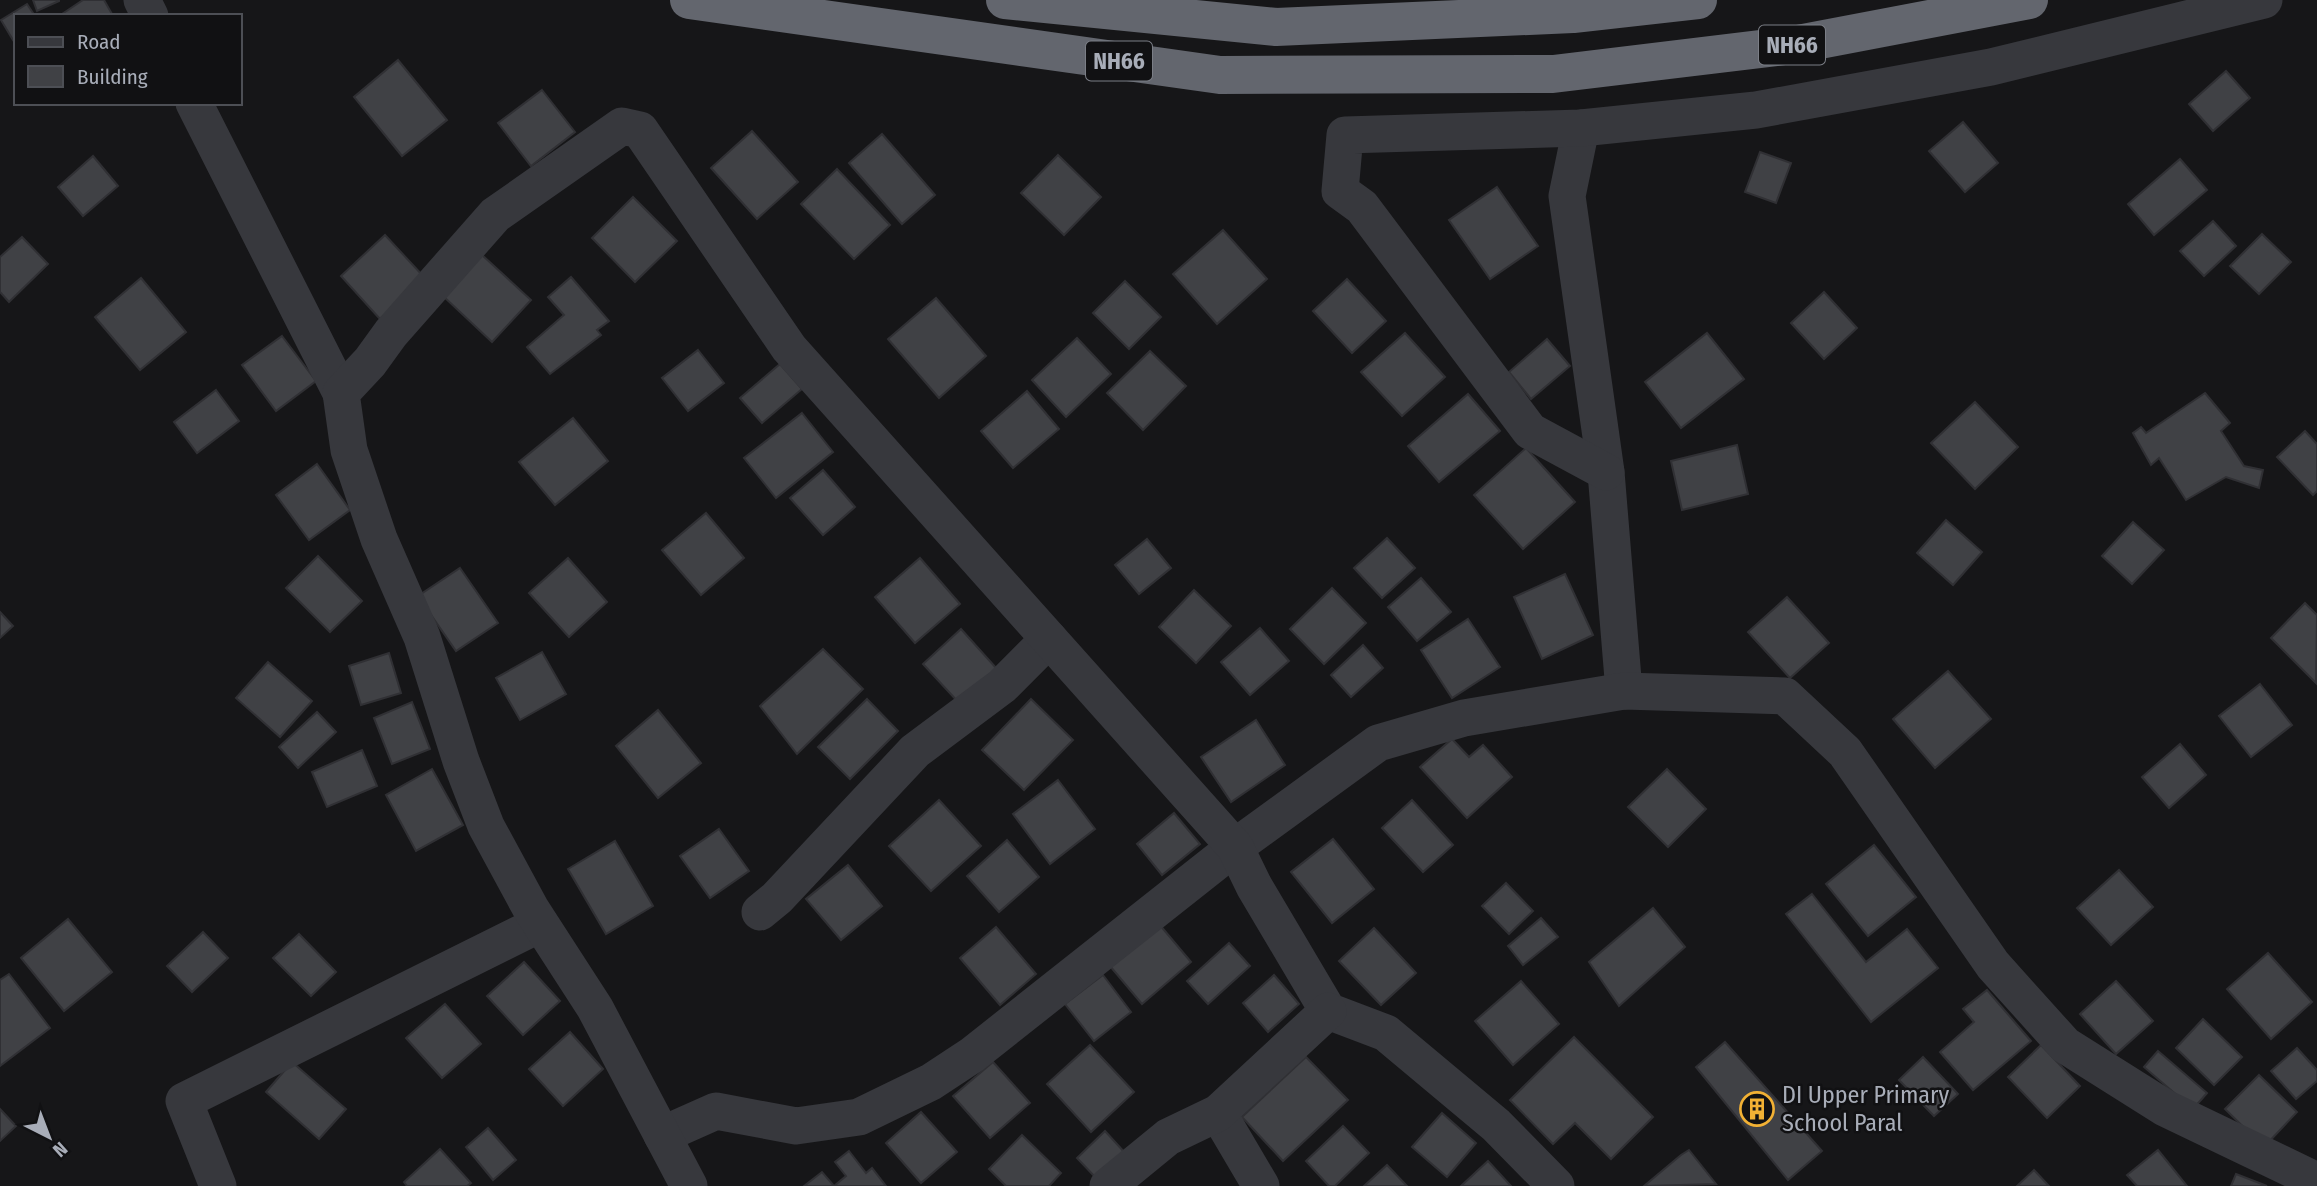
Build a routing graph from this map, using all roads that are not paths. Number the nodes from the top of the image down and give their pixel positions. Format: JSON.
{"nodes":[{"id":1,"x":689,"y":0,"type":"edge"},
{"id":2,"x":1006,"y":0,"type":"edge"},
{"id":3,"x":1698,"y":0,"type":"edge"},
{"id":4,"x":2029,"y":0,"type":"edge"},
{"id":5,"x":2264,"y":0,"type":"edge"},
{"id":6,"x":195,"y":105,"type":"edge"},
{"id":7,"x":1581,"y":128,"type":"junction"},
{"id":8,"x":341,"y":393,"type":"junction"},
{"id":9,"x":1606,"y":472,"type":"junction"},
{"id":10,"x":1049,"y":639,"type":"junction"},
{"id":11,"x":1625,"y":691,"type":"junction"},
{"id":12,"x":1235,"y":847,"type":"junction"},
{"id":13,"x":760,"y":912,"type":"dead end"},
{"id":14,"x":540,"y":924,"type":"junction"},
{"id":15,"x":1328,"y":1011,"type":"junction"},
{"id":16,"x":1218,"y":1113,"type":"junction"},
{"id":17,"x":662,"y":1135,"type":"junction"},
{"id":18,"x":2317,"y":1181,"type":"edge"},
{"id":19,"x":218,"y":1186,"type":"edge"},
{"id":20,"x":689,"y":1186,"type":"edge"},
{"id":21,"x":1108,"y":1186,"type":"edge"},
{"id":22,"x":1261,"y":1186,"type":"edge"},
{"id":23,"x":1556,"y":1186,"type":"edge"}],
"edges":[{"from":1,"to":4,"type":"highway","number":"NH66"},
{"from":2,"to":3,"type":"highway","number":"NH66"},
{"from":5,"to":7,"type":"street"},
{"from":6,"to":8,"type":"street"},
{"from":7,"to":9,"type":"street"},
{"from":7,"to":9,"type":"street"},
{"from":8,"to":10,"type":"street"},
{"from":8,"to":14,"type":"street"},
{"from":9,"to":11,"type":"street"},
{"from":10,"to":12,"type":"street"},
{"from":10,"to":13,"type":"street"},
{"from":11,"to":12,"type":"street"},
{"from":11,"to":18,"type":"street"},
{"from":12,"to":15,"type":"street"},
{"from":12,"to":17,"type":"street"},
{"from":14,"to":17,"type":"street"},
{"from":14,"to":19,"type":"street"},
{"from":15,"to":16,"type":"street"},
{"from":15,"to":23,"type":"street"},
{"from":16,"to":21,"type":"street"},
{"from":16,"to":22,"type":"street"},
{"from":17,"to":20,"type":"street"}]}
